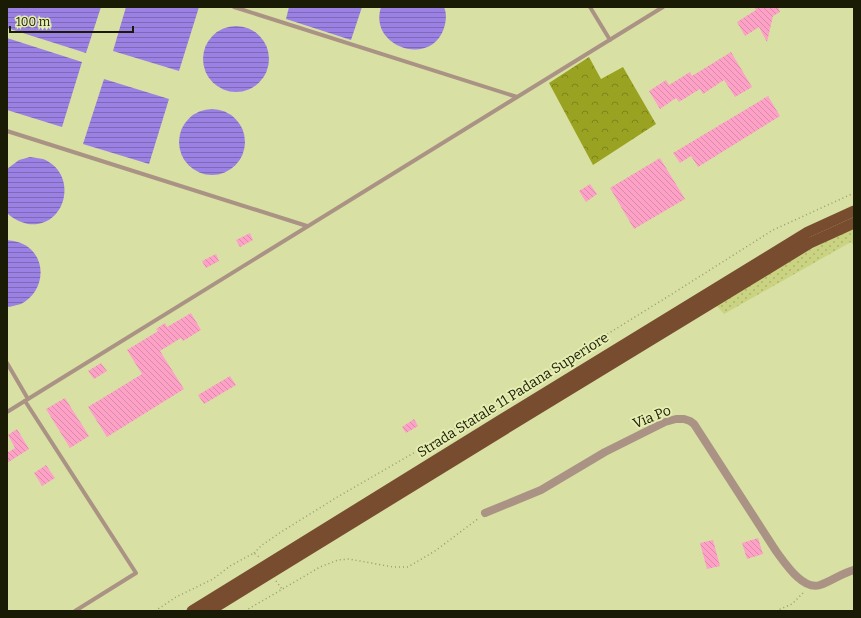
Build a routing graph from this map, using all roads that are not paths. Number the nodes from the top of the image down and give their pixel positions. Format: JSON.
{"nodes":[{"id":1,"x":234,"y":7,"type":"edge"},
{"id":2,"x":590,"y":7,"type":"edge"},
{"id":3,"x":663,"y":7,"type":"edge"},
{"id":4,"x":610,"y":40,"type":"junction"},
{"id":5,"x":518,"y":97,"type":"junction"},
{"id":6,"x":7,"y":131,"type":"edge"},
{"id":7,"x":854,"y":211,"type":"edge"},
{"id":8,"x":854,"y":223,"type":"edge"},
{"id":9,"x":307,"y":226,"type":"junction"},
{"id":10,"x":7,"y":363,"type":"edge"},
{"id":11,"x":26,"y":400,"type":"junction"},
{"id":12,"x":7,"y":412,"type":"edge"},
{"id":13,"x":485,"y":513,"type":"road end"},
{"id":14,"x":854,"y":570,"type":"edge"},
{"id":15,"x":74,"y":611,"type":"edge"},
{"id":16,"x":192,"y":611,"type":"edge"},
{"id":17,"x":209,"y":611,"type":"edge"}],
"edges":[{"from":1,"to":5,"type":"lane"},
{"from":2,"to":4,"type":"lane"},
{"from":3,"to":4,"type":"lane"},
{"from":4,"to":5,"type":"lane"},
{"from":5,"to":9,"type":"lane"},
{"from":6,"to":9,"type":"lane"},
{"from":7,"to":16,"type":"highway","name":"Strada Statale 11 Padana Superiore"},
{"from":8,"to":17,"type":"highway","name":"Strada Statale 11 Padana Superiore"},
{"from":9,"to":11,"type":"lane"},
{"from":10,"to":11,"type":"lane"},
{"from":11,"to":12,"type":"lane"},
{"from":11,"to":15,"type":"lane"},
{"from":13,"to":14,"type":"street","name":"Via Po"}]}
